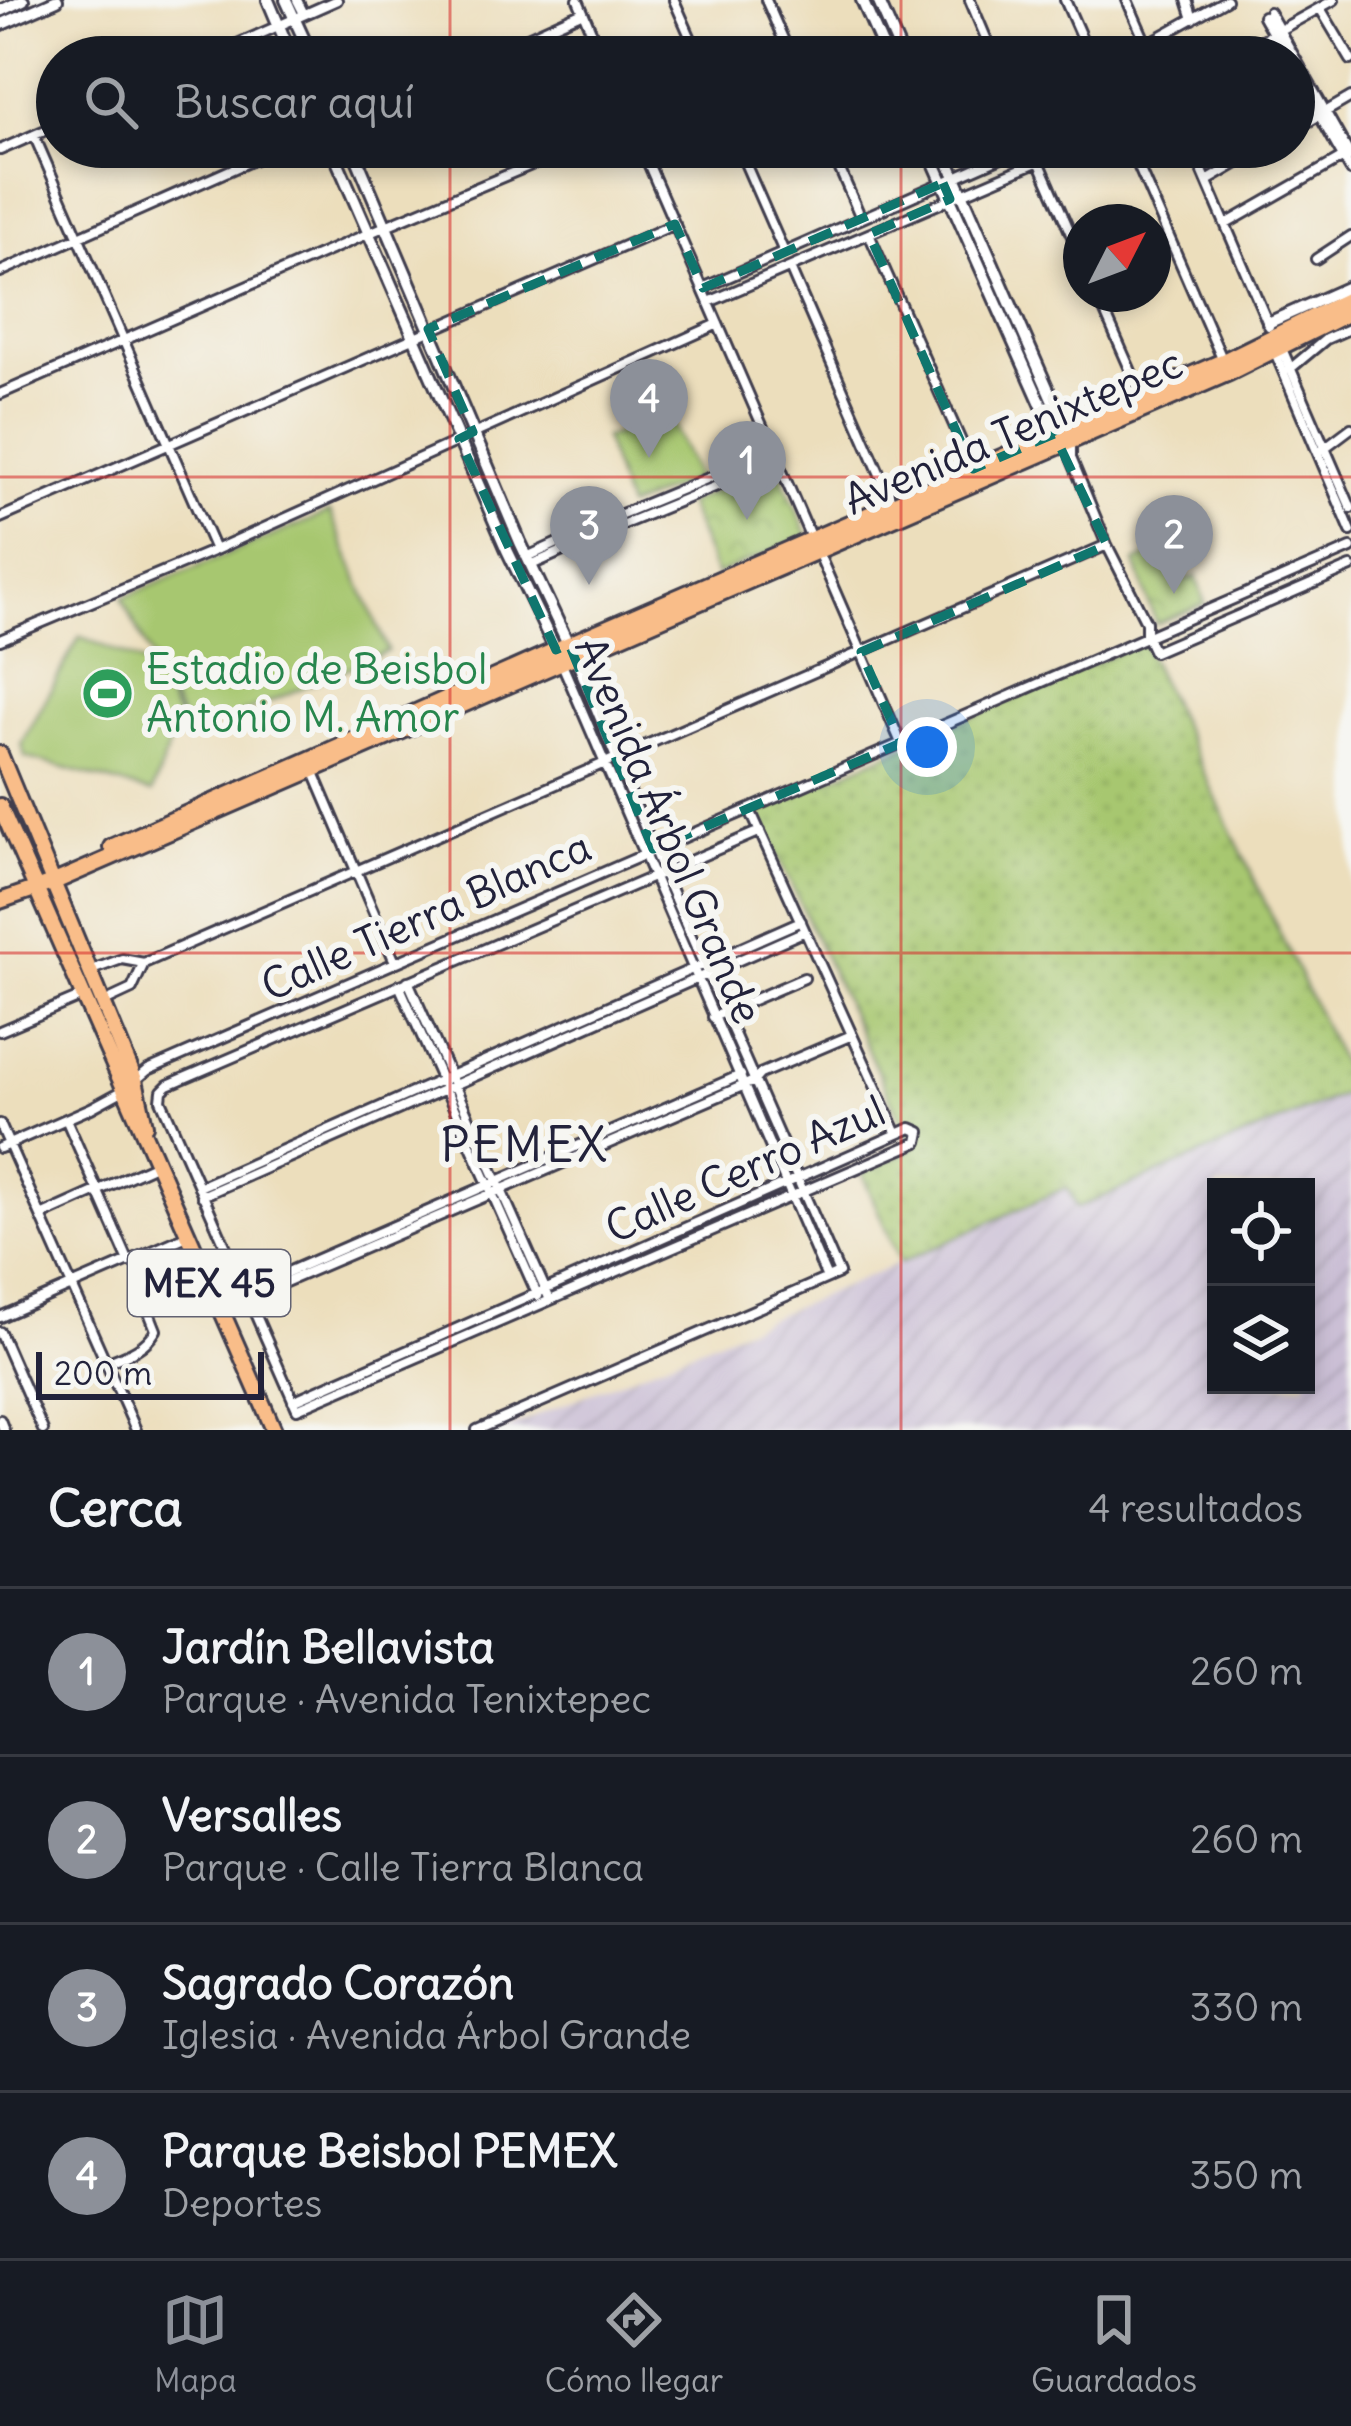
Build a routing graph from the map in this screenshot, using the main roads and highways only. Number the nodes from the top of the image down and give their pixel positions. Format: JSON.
{"nodes":[{"id":1,"x":1351,"y":298,"type":"edge"},
{"id":2,"x":1351,"y":312,"type":"edge"},
{"id":3,"x":1273,"y":337,"type":"junction"},
{"id":4,"x":1226,"y":367,"type":"junction"},
{"id":5,"x":1064,"y":442,"type":"junction"},
{"id":6,"x":815,"y":545,"type":"junction"},
{"id":7,"x":0,"y":754,"type":"edge"},
{"id":8,"x":0,"y":806,"type":"edge"},
{"id":9,"x":42,"y":881,"type":"junction"},
{"id":10,"x":0,"y":901,"type":"edge"},
{"id":11,"x":95,"y":996,"type":"junction"},
{"id":12,"x":274,"y":1430,"type":"edge"}],
"edges":[{"from":1,"to":3,"type":"main road","name":"Avenida Tenixtepec"},
{"from":2,"to":3,"type":"main road","name":"Avenida Tenixtepec"},
{"from":3,"to":4,"type":"main road","name":"Avenida Tenixtepec"},
{"from":4,"to":5,"type":"main road","name":"Avenida Tenixtepec"},
{"from":4,"to":5,"type":"main road","name":"Avenida Tenixtepec"},
{"from":5,"to":6,"type":"main road","name":"Avenida Tenixtepec"},
{"from":5,"to":6,"type":"main road","name":"Avenida Tenixtepec"},
{"from":6,"to":9,"type":"main road","name":"Avenida Tenixtepec"},
{"from":7,"to":9,"type":"main road","number":"MEX 45"},
{"from":8,"to":9,"type":"main road","number":"MEX 45"},
{"from":9,"to":10,"type":"main road","name":"Avenida Tenixtepec"},
{"from":9,"to":11,"type":"main road","number":"MEX 45"},
{"from":9,"to":11,"type":"main road","number":"MEX 45"},
{"from":11,"to":12,"type":"main road","number":"MEX 45"}]}
